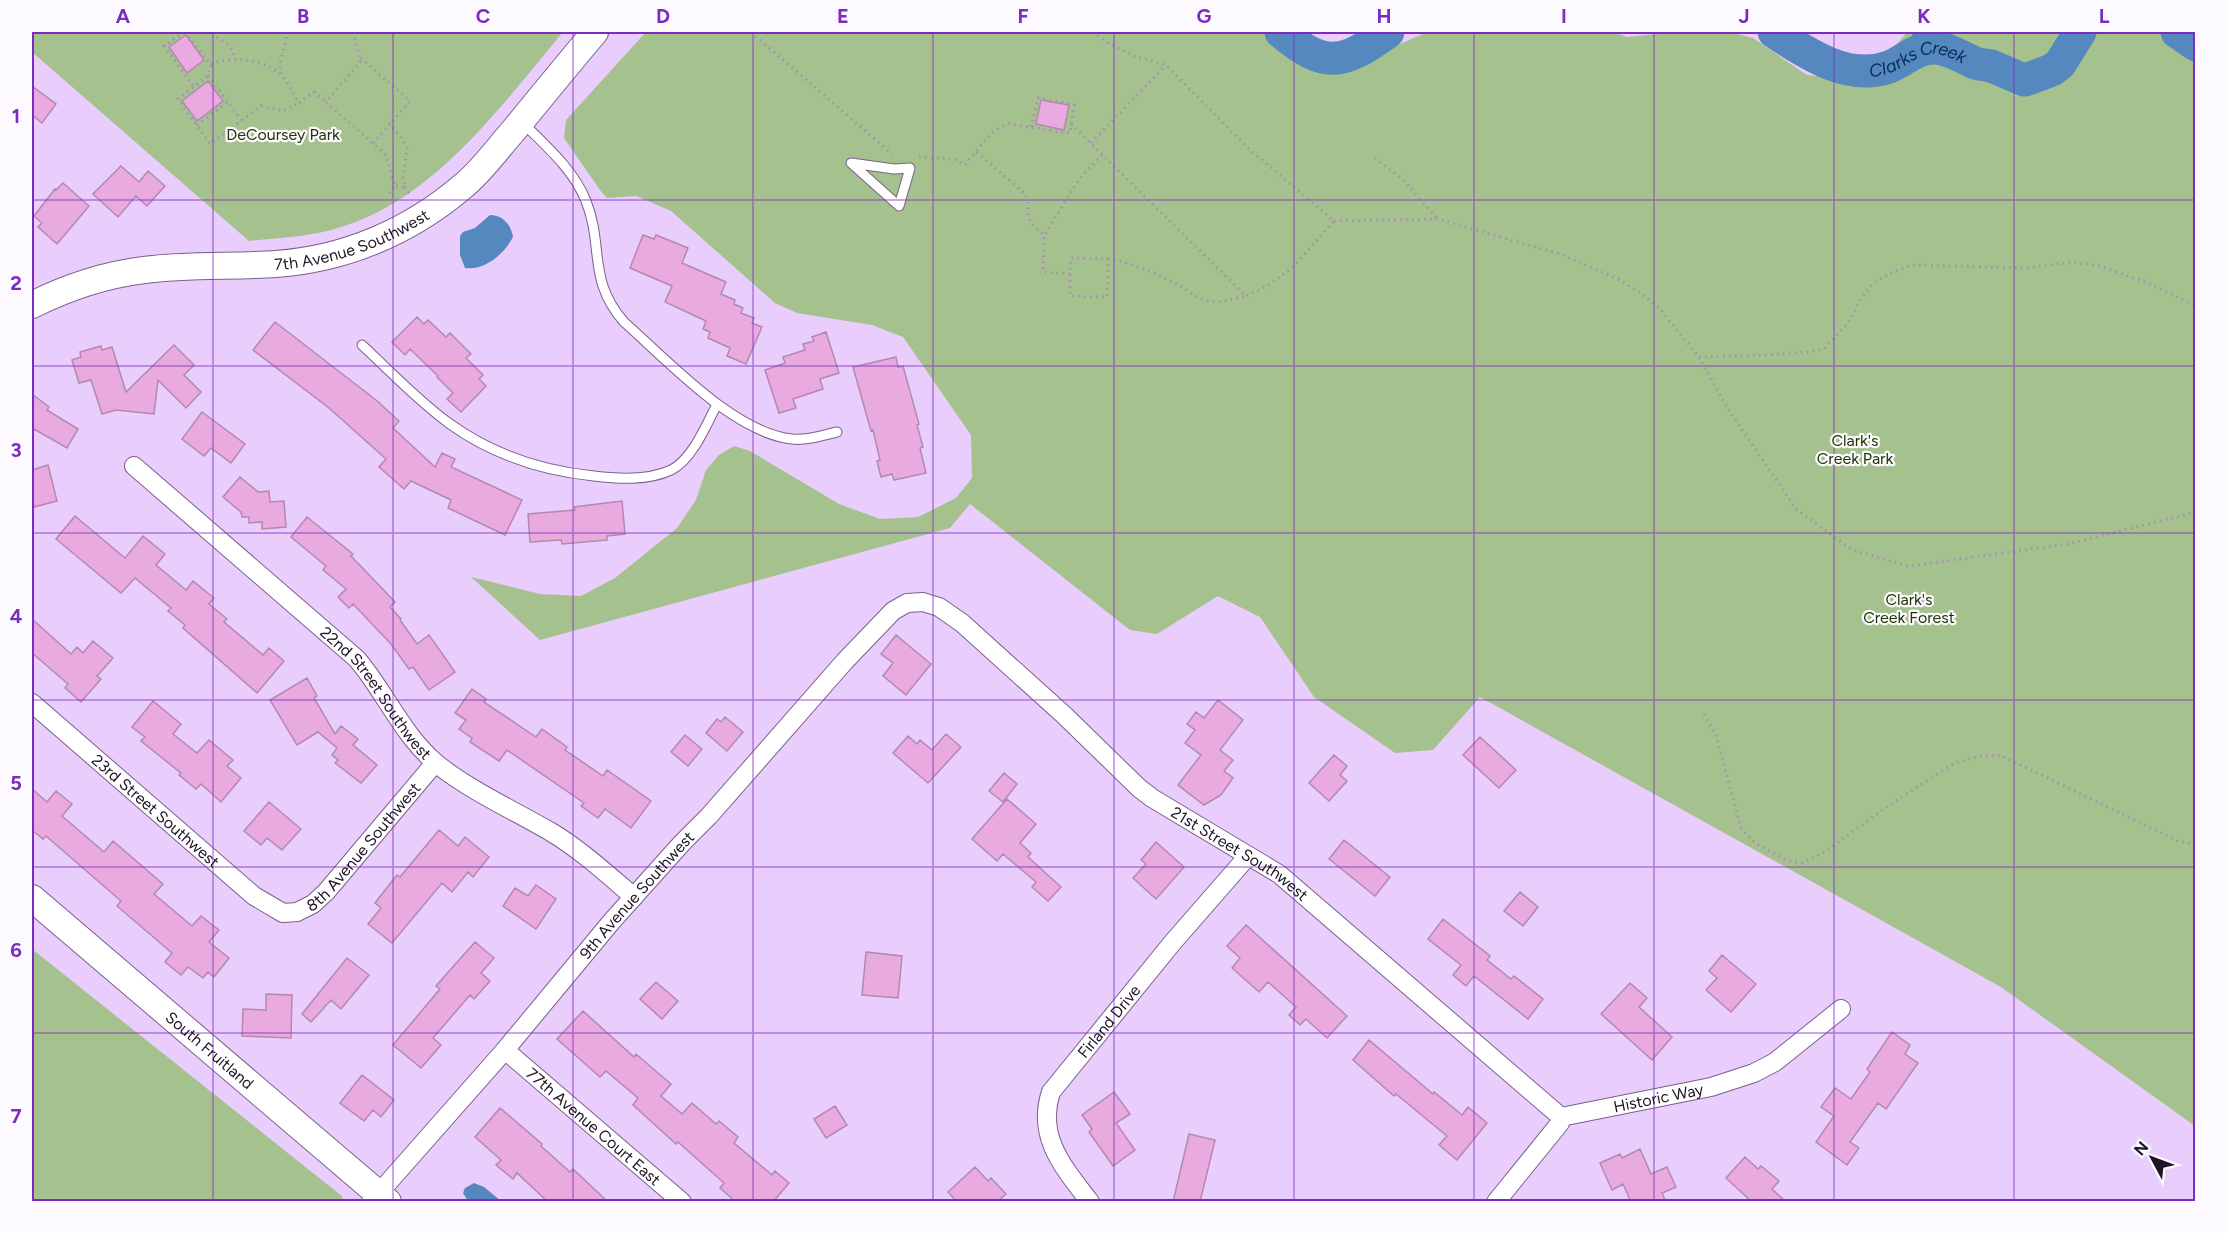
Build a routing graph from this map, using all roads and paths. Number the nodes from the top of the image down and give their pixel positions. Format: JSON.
{"nodes":[{"id":1,"x":185,"y":32,"type":"edge"},
{"id":2,"x":288,"y":32,"type":"edge"},
{"id":3,"x":356,"y":32,"type":"edge"},
{"id":4,"x":595,"y":32,"type":"edge"},
{"id":5,"x":751,"y":32,"type":"edge"},
{"id":6,"x":1094,"y":32,"type":"edge"},
{"id":7,"x":217,"y":37,"type":"dead end"},
{"id":8,"x":360,"y":58,"type":"junction"},
{"id":9,"x":236,"y":60,"type":"junction"},
{"id":10,"x":211,"y":64,"type":"junction"},
{"id":11,"x":1166,"y":65,"type":"junction"},
{"id":12,"x":280,"y":74,"type":"junction"},
{"id":13,"x":208,"y":76,"type":"junction"},
{"id":14,"x":194,"y":87,"type":"junction"},
{"id":15,"x":228,"y":102,"type":"junction"},
{"id":16,"x":326,"y":102,"type":"junction"},
{"id":17,"x":299,"y":103,"type":"junction"},
{"id":18,"x":241,"y":120,"type":"junction"},
{"id":19,"x":521,"y":121,"type":"junction"},
{"id":20,"x":390,"y":124,"type":"junction"},
{"id":21,"x":1071,"y":124,"type":"junction"},
{"id":22,"x":197,"y":125,"type":"junction"},
{"id":23,"x":1031,"y":127,"type":"junction"},
{"id":24,"x":373,"y":143,"type":"junction"},
{"id":25,"x":1091,"y":143,"type":"junction"},
{"id":26,"x":977,"y":152,"type":"junction"},
{"id":27,"x":1103,"y":154,"type":"junction"},
{"id":28,"x":896,"y":157,"type":"dead end"},
{"id":29,"x":918,"y":157,"type":"dead end"},
{"id":30,"x":1375,"y":158,"type":"dead end"},
{"id":31,"x":395,"y":186,"type":"junction"},
{"id":32,"x":405,"y":187,"type":"junction"},
{"id":33,"x":388,"y":194,"type":"dead end"},
{"id":34,"x":411,"y":195,"type":"dead end"},
{"id":35,"x":899,"y":206,"type":"joint"},
{"id":36,"x":1438,"y":219,"type":"junction"},
{"id":37,"x":1334,"y":221,"type":"junction"},
{"id":38,"x":1044,"y":236,"type":"junction"},
{"id":39,"x":1108,"y":259,"type":"junction"},
{"id":40,"x":1070,"y":274,"type":"junction"},
{"id":41,"x":1246,"y":296,"type":"junction"},
{"id":42,"x":32,"y":304,"type":"edge"},
{"id":43,"x":2196,"y":306,"type":"edge"},
{"id":44,"x":362,"y":345,"type":"dead end"},
{"id":45,"x":1699,"y":357,"type":"junction"},
{"id":46,"x":717,"y":404,"type":"junction"},
{"id":47,"x":837,"y":432,"type":"dead end"},
{"id":48,"x":134,"y":466,"type":"dead end"},
{"id":49,"x":2196,"y":512,"type":"edge"},
{"id":50,"x":914,"y":601,"type":"joint"},
{"id":51,"x":32,"y":703,"type":"edge"},
{"id":52,"x":1704,"y":714,"type":"dead end"},
{"id":53,"x":435,"y":763,"type":"junction"},
{"id":54,"x":2196,"y":844,"type":"edge"},
{"id":55,"x":1248,"y":856,"type":"junction"},
{"id":56,"x":634,"y":897,"type":"junction"},
{"id":57,"x":32,"y":898,"type":"edge"},
{"id":58,"x":283,"y":913,"type":"joint"},
{"id":59,"x":1841,"y":1009,"type":"dead end"},
{"id":60,"x":505,"y":1050,"type":"junction"},
{"id":61,"x":1561,"y":1117,"type":"junction"},
{"id":62,"x":379,"y":1199,"type":"edge"},
{"id":63,"x":682,"y":1202,"type":"edge"},
{"id":64,"x":1090,"y":1202,"type":"edge"},
{"id":65,"x":1496,"y":1202,"type":"edge"}],
"edges":[{"from":1,"to":10,"type":"path"},
{"from":1,"to":14,"type":"path"},
{"from":2,"to":12,"type":"path"},
{"from":3,"to":8,"type":"path"},
{"from":4,"to":19,"type":"street","name":"7th Avenue Southwest"},
{"from":5,"to":28,"type":"path"},
{"from":6,"to":11,"type":"path"},
{"from":7,"to":9,"type":"path"},
{"from":8,"to":16,"type":"path"},
{"from":8,"to":20,"type":"path"},
{"from":9,"to":10,"type":"path"},
{"from":9,"to":12,"type":"path"},
{"from":10,"to":13,"type":"path"},
{"from":11,"to":25,"type":"path"},
{"from":11,"to":37,"type":"path"},
{"from":12,"to":17,"type":"path"},
{"from":13,"to":14,"type":"path"},
{"from":13,"to":15,"type":"path"},
{"from":14,"to":22,"type":"path"},
{"from":15,"to":18,"type":"path"},
{"from":15,"to":22,"type":"path"},
{"from":16,"to":17,"type":"path"},
{"from":16,"to":24,"type":"path"},
{"from":17,"to":18,"type":"path"},
{"from":18,"to":22,"type":"path"},
{"from":19,"to":42,"type":"street","name":"7th Avenue Southwest"},
{"from":19,"to":46,"type":"lane"},
{"from":20,"to":24,"type":"path"},
{"from":20,"to":32,"type":"path"},
{"from":21,"to":23,"type":"path"},
{"from":21,"to":23,"type":"path"},
{"from":21,"to":25,"type":"path"},
{"from":23,"to":26,"type":"path"},
{"from":24,"to":31,"type":"path"},
{"from":25,"to":27,"type":"path"},
{"from":26,"to":29,"type":"path"},
{"from":26,"to":38,"type":"path"},
{"from":27,"to":38,"type":"path"},
{"from":27,"to":41,"type":"path"},
{"from":30,"to":36,"type":"path"},
{"from":31,"to":32,"type":"path"},
{"from":31,"to":33,"type":"path"},
{"from":32,"to":34,"type":"path"},
{"from":35,"to":35,"type":"lane"},
{"from":36,"to":37,"type":"path"},
{"from":36,"to":45,"type":"path"},
{"from":37,"to":41,"type":"path"},
{"from":38,"to":40,"type":"path"},
{"from":39,"to":40,"type":"path"},
{"from":39,"to":40,"type":"path"},
{"from":39,"to":41,"type":"path"},
{"from":43,"to":45,"type":"path"},
{"from":44,"to":46,"type":"lane"},
{"from":45,"to":49,"type":"path"},
{"from":46,"to":47,"type":"lane"},
{"from":48,"to":53,"type":"street","name":"22nd Street Southwest"},
{"from":50,"to":55,"type":"street","name":"21st Street Southwest"},
{"from":50,"to":56,"type":"street","name":"9th Avenue Southwest"},
{"from":51,"to":58,"type":"street","name":"23rd Street Southwest"},
{"from":52,"to":54,"type":"path"},
{"from":53,"to":56,"type":"street","name":"22nd Street Southwest"},
{"from":53,"to":58,"type":"street","name":"8th Avenue Southwest"},
{"from":55,"to":61,"type":"street","name":"21st Street Southwest"},
{"from":55,"to":64,"type":"street","name":"Firland Drive"},
{"from":56,"to":60,"type":"street","name":"9th Avenue Southwest"},
{"from":57,"to":62,"type":"street","name":"South Fruitland"},
{"from":59,"to":61,"type":"street","name":"Historic Way"},
{"from":60,"to":62,"type":"street","name":"9th Avenue Southwest"},
{"from":60,"to":63,"type":"street","name":"77th Avenue Court East"},
{"from":61,"to":65,"type":"street"}]}
